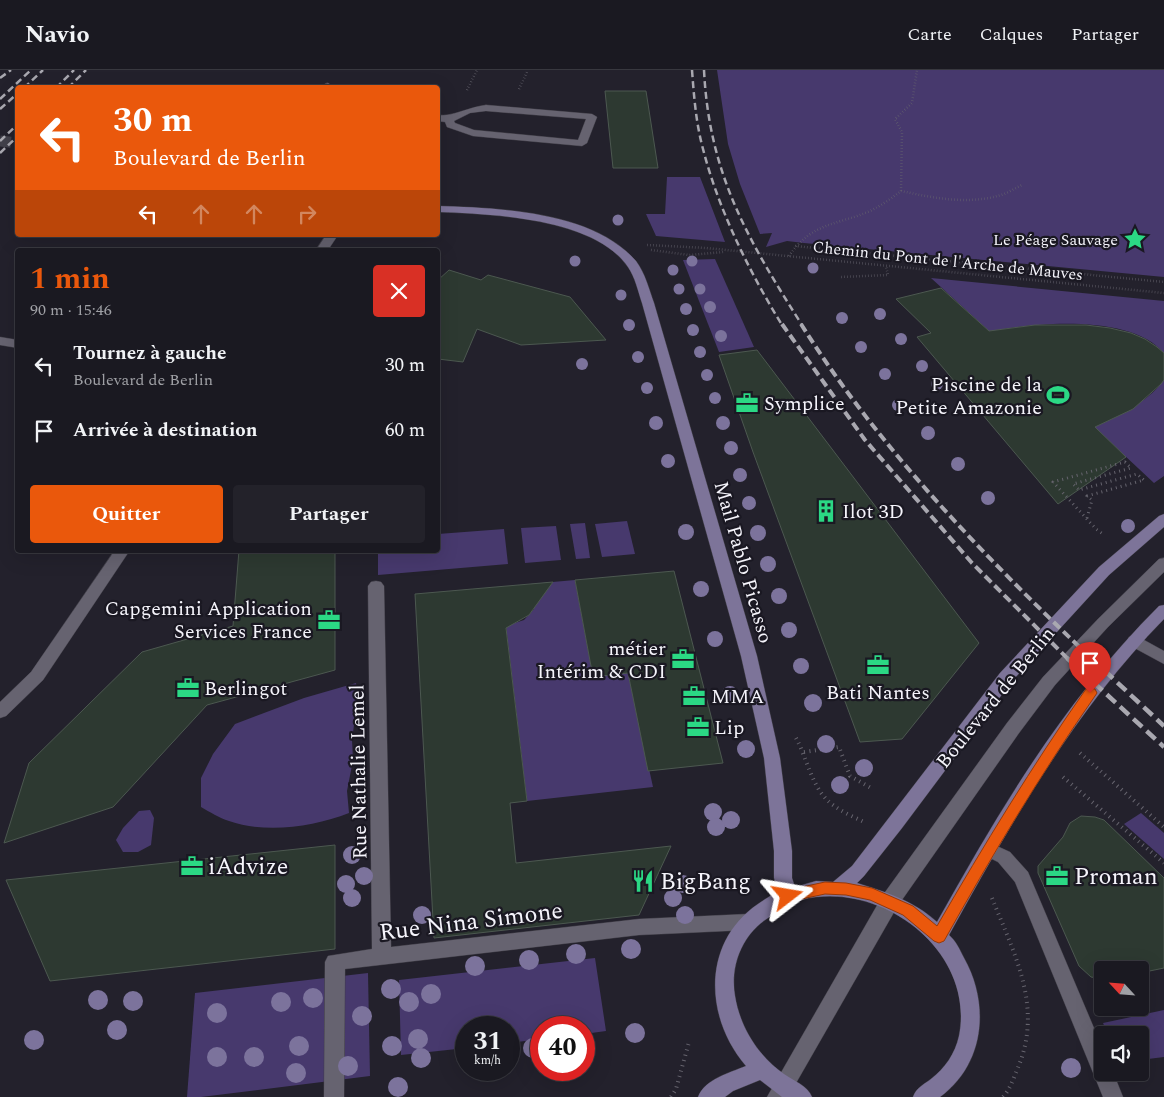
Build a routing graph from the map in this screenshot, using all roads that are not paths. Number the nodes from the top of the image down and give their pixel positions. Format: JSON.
{"nodes":[{"id":1,"x":440,"y":118,"type":"edge"},
{"id":2,"x":449,"y":120,"type":"junction"},
{"id":3,"x":440,"y":208,"type":"edge"},
{"id":4,"x":331,"y":237,"type":"edge"},
{"id":5,"x":323,"y":248,"type":"edge"},
{"id":6,"x":0,"y":341,"type":"edge"},
{"id":7,"x":15,"y":344,"type":"edge"},
{"id":8,"x":1164,"y":519,"type":"edge"},
{"id":9,"x":121,"y":553,"type":"edge"},
{"id":10,"x":1164,"y":563,"type":"edge"},
{"id":11,"x":376,"y":586,"type":"dead end"},
{"id":12,"x":1164,"y":610,"type":"edge"},
{"id":13,"x":1135,"y":641,"type":"junction"},
{"id":14,"x":1164,"y":658,"type":"edge"},
{"id":15,"x":0,"y":712,"type":"edge"},
{"id":16,"x":988,"y":849,"type":"junction"},
{"id":17,"x":839,"y":888,"type":"junction"},
{"id":18,"x":788,"y":896,"type":"junction"},
{"id":19,"x":890,"y":901,"type":"junction"},
{"id":20,"x":748,"y":922,"type":"junction"},
{"id":21,"x":939,"y":936,"type":"junction"},
{"id":22,"x":382,"y":957,"type":"junction"},
{"id":23,"x":762,"y":1069,"type":"junction"},
{"id":24,"x":780,"y":1092,"type":"edge"},
{"id":25,"x":334,"y":1097,"type":"edge"},
{"id":26,"x":708,"y":1097,"type":"edge"},
{"id":27,"x":802,"y":1097,"type":"edge"},
{"id":28,"x":923,"y":1097,"type":"edge"},
{"id":29,"x":1113,"y":1097,"type":"edge"}],
"edges":[{"from":1,"to":2,"type":"street"},
{"from":2,"to":2,"type":"street"},
{"from":3,"to":18,"type":"street","name":"Mail Pablo Picasso"},
{"from":4,"to":5,"type":"street"},
{"from":6,"to":7,"type":"street"},
{"from":8,"to":17,"type":"street","name":"Boulevard de Berlin"},
{"from":9,"to":15,"type":"street"},
{"from":10,"to":19,"type":"street"},
{"from":11,"to":22,"type":"street","name":"Rue Nathalie Lemel"},
{"from":12,"to":13,"type":"street"},
{"from":13,"to":14,"type":"street"},
{"from":13,"to":16,"type":"street"},
{"from":16,"to":21,"type":"street"},
{"from":16,"to":29,"type":"street"},
{"from":17,"to":18,"type":"street"},
{"from":17,"to":19,"type":"street"},
{"from":18,"to":20,"type":"street"},
{"from":19,"to":21,"type":"street"},
{"from":19,"to":24,"type":"street"},
{"from":20,"to":22,"type":"street","name":"Rue Nina Simone"},
{"from":20,"to":23,"type":"street"},
{"from":21,"to":28,"type":"street"},
{"from":22,"to":25,"type":"street","name":"Rue Nina Simone"},
{"from":23,"to":24,"type":"street"},
{"from":23,"to":26,"type":"street"},
{"from":24,"to":27,"type":"street"}]}
